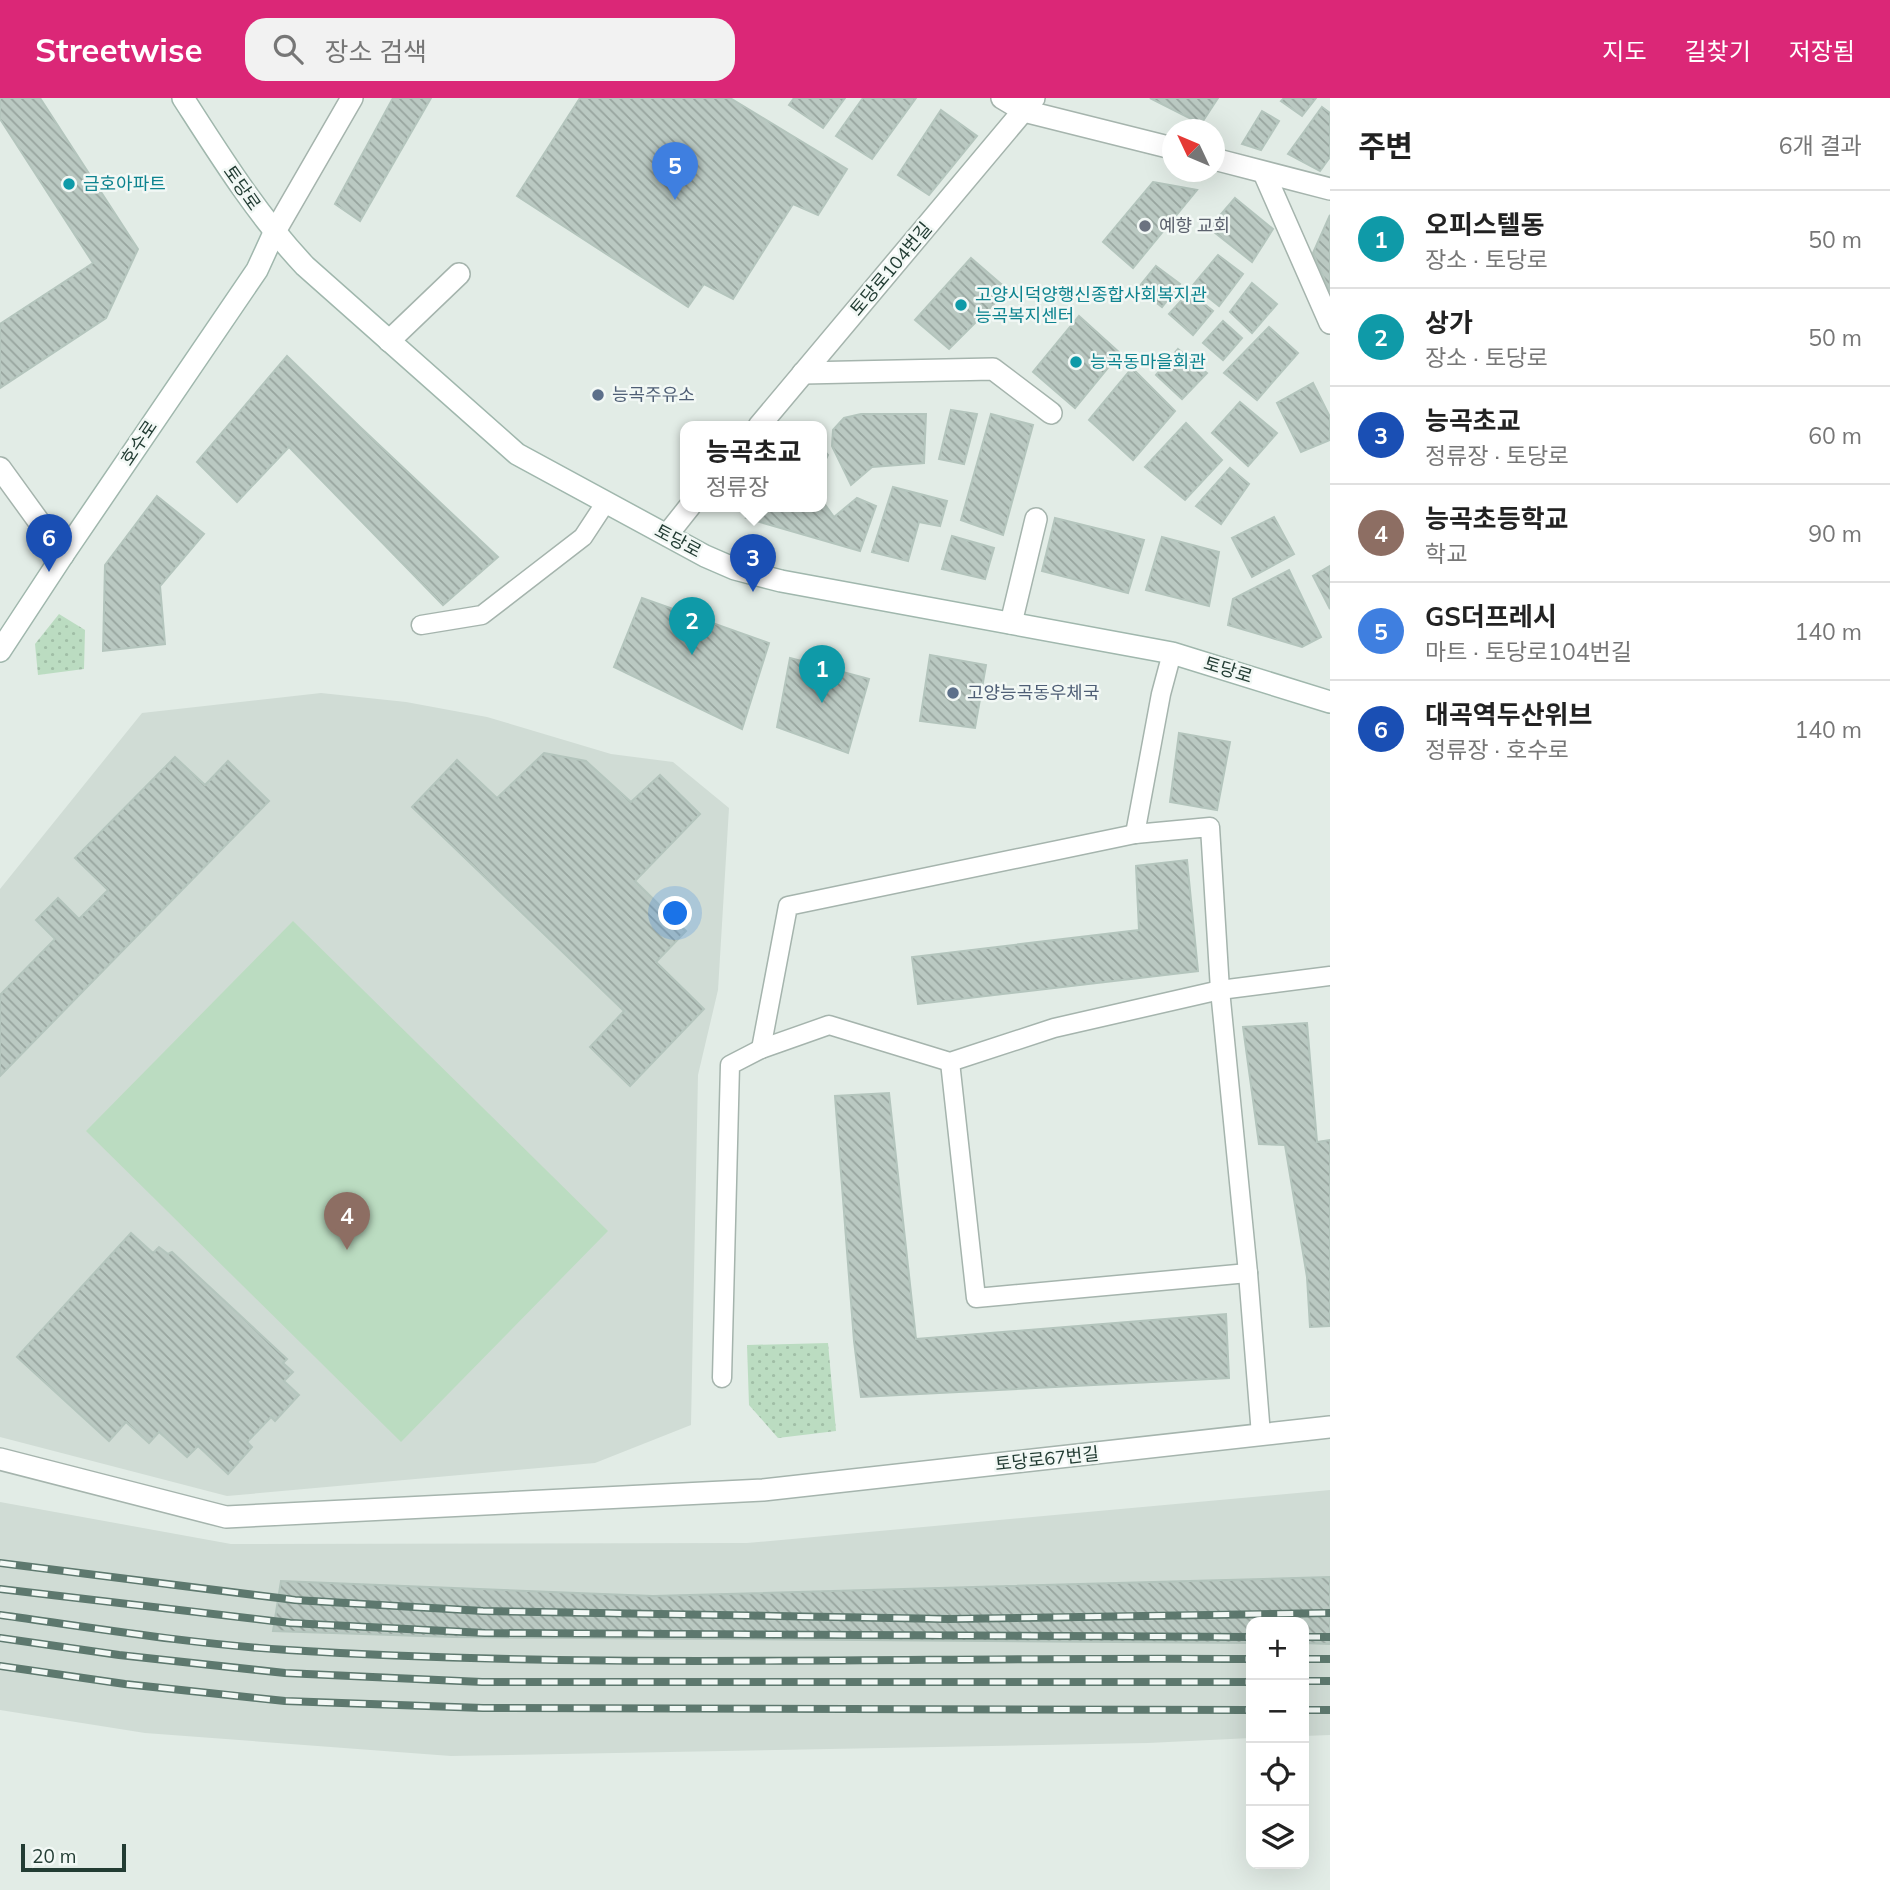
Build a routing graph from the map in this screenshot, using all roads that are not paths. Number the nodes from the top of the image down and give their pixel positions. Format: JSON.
{"nodes":[{"id":1,"x":183,"y":98,"type":"edge"},
{"id":2,"x":352,"y":98,"type":"edge"},
{"id":3,"x":1002,"y":98,"type":"edge"},
{"id":4,"x":1029,"y":105,"type":"edge"},
{"id":5,"x":1162,"y":145,"type":"edge"},
{"id":6,"x":1225,"y":162,"type":"edge"},
{"id":7,"x":1264,"y":173,"type":"junction"},
{"id":8,"x":1330,"y":189,"type":"edge"},
{"id":9,"x":274,"y":233,"type":"junction"},
{"id":10,"x":459,"y":274,"type":"dead end"},
{"id":11,"x":1330,"y":323,"type":"edge"},
{"id":12,"x":389,"y":341,"type":"junction"},
{"id":13,"x":803,"y":373,"type":"junction"},
{"id":14,"x":1051,"y":413,"type":"dead end"},
{"id":15,"x":763,"y":421,"type":"edge"},
{"id":16,"x":0,"y":468,"type":"edge"},
{"id":17,"x":606,"y":502,"type":"junction"},
{"id":18,"x":685,"y":512,"type":"edge"},
{"id":19,"x":1036,"y":519,"type":"dead end"},
{"id":20,"x":667,"y":535,"type":"junction"},
{"id":21,"x":63,"y":555,"type":"junction"},
{"id":22,"x":1011,"y":624,"type":"junction"},
{"id":23,"x":421,"y":625,"type":"dead end"},
{"id":24,"x":0,"y":651,"type":"edge"},
{"id":25,"x":1172,"y":653,"type":"junction"},
{"id":26,"x":1330,"y":702,"type":"edge"},
{"id":27,"x":1135,"y":834,"type":"junction"},
{"id":28,"x":1330,"y":976,"type":"edge"},
{"id":29,"x":1220,"y":990,"type":"junction"},
{"id":30,"x":761,"y":1049,"type":"junction"},
{"id":31,"x":950,"y":1062,"type":"junction"},
{"id":32,"x":1248,"y":1273,"type":"junction"},
{"id":33,"x":722,"y":1378,"type":"dead end"},
{"id":34,"x":1330,"y":1427,"type":"edge"},
{"id":35,"x":1261,"y":1435,"type":"junction"},
{"id":36,"x":0,"y":1459,"type":"edge"}],
"edges":[{"from":1,"to":9,"type":"street","name":"토당로"},
{"from":2,"to":9,"type":"street","name":"호수로"},
{"from":3,"to":4,"type":"street"},
{"from":4,"to":5,"type":"street"},
{"from":4,"to":13,"type":"street","name":"토당로104번길"},
{"from":6,"to":7,"type":"street"},
{"from":7,"to":8,"type":"street"},
{"from":7,"to":11,"type":"street"},
{"from":9,"to":12,"type":"street","name":"토당로"},
{"from":9,"to":21,"type":"street","name":"호수로"},
{"from":10,"to":12,"type":"street"},
{"from":12,"to":17,"type":"street","name":"토당로"},
{"from":13,"to":14,"type":"street"},
{"from":13,"to":15,"type":"street","name":"토당로104번길"},
{"from":16,"to":21,"type":"street"},
{"from":17,"to":20,"type":"street","name":"토당로"},
{"from":17,"to":23,"type":"lane"},
{"from":18,"to":20,"type":"street"},
{"from":19,"to":22,"type":"street"},
{"from":20,"to":22,"type":"street","name":"토당로"},
{"from":21,"to":24,"type":"street","name":"호수로"},
{"from":22,"to":25,"type":"street","name":"토당로"},
{"from":25,"to":26,"type":"street","name":"토당로"},
{"from":25,"to":27,"type":"lane"},
{"from":27,"to":29,"type":"lane"},
{"from":27,"to":30,"type":"lane"},
{"from":28,"to":29,"type":"lane"},
{"from":29,"to":31,"type":"lane"},
{"from":29,"to":32,"type":"lane"},
{"from":30,"to":31,"type":"lane"},
{"from":30,"to":33,"type":"lane"},
{"from":31,"to":32,"type":"lane"},
{"from":32,"to":35,"type":"lane"},
{"from":34,"to":35,"type":"street","name":"토당로67번길"},
{"from":35,"to":36,"type":"street","name":"토당로67번길"}]}
